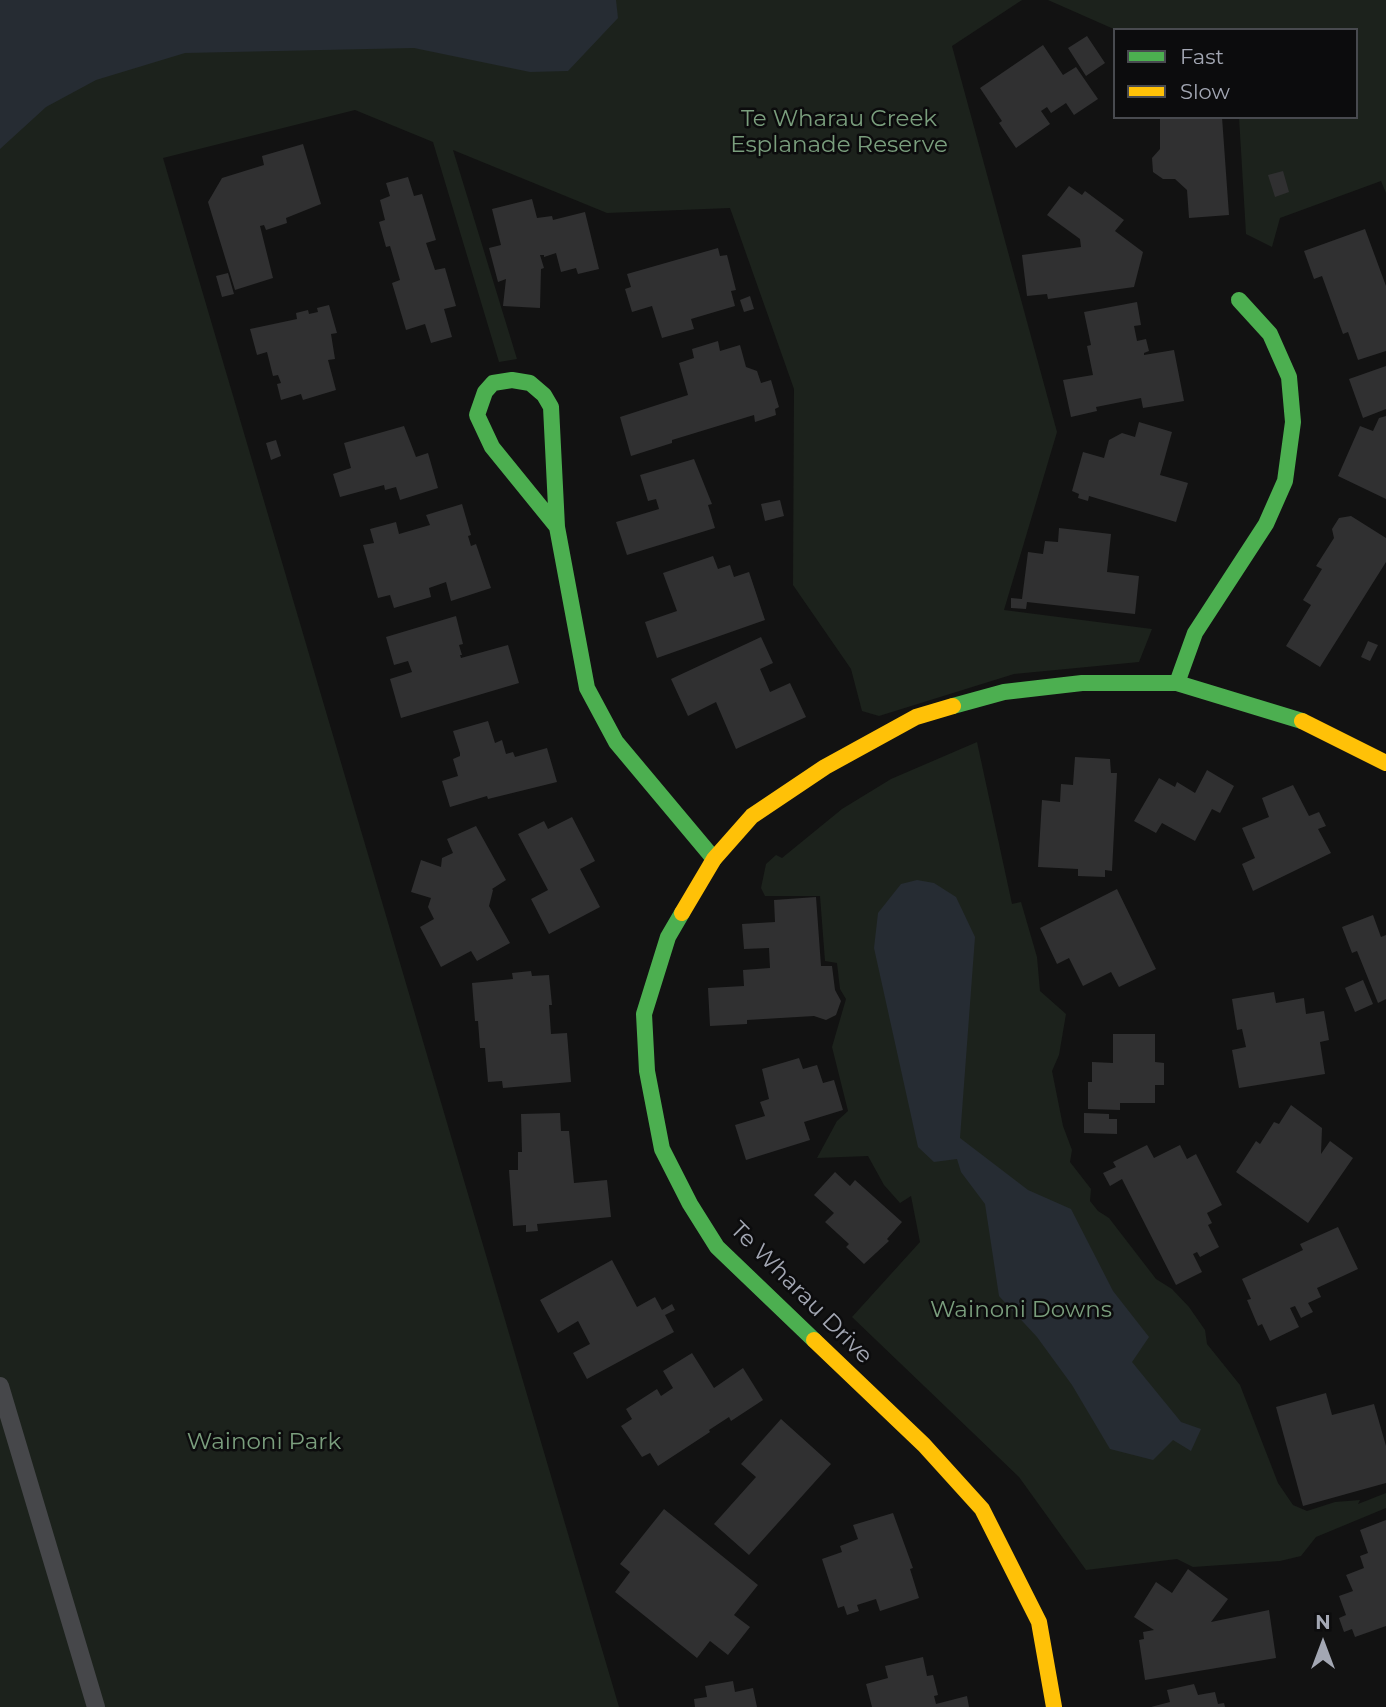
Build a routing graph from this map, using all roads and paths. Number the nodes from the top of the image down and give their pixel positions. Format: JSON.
{"nodes":[{"id":1,"x":1239,"y":300,"type":"dead end"},
{"id":2,"x":557,"y":527,"type":"junction"},
{"id":3,"x":1177,"y":683,"type":"junction"},
{"id":4,"x":1386,"y":763,"type":"edge"},
{"id":5,"x":714,"y":859,"type":"junction"},
{"id":6,"x":0,"y":1386,"type":"edge"},
{"id":7,"x":96,"y":1707,"type":"edge"},
{"id":8,"x":1054,"y":1707,"type":"edge"}],
"edges":[{"from":1,"to":3,"type":"street"},
{"from":2,"to":2,"type":"street"},
{"from":2,"to":5,"type":"street"},
{"from":3,"to":4,"type":"street","name":"Te Wharau Drive"},
{"from":3,"to":5,"type":"street","name":"Te Wharau Drive"},
{"from":5,"to":8,"type":"street","name":"Te Wharau Drive"},
{"from":6,"to":7,"type":"lane"}]}
